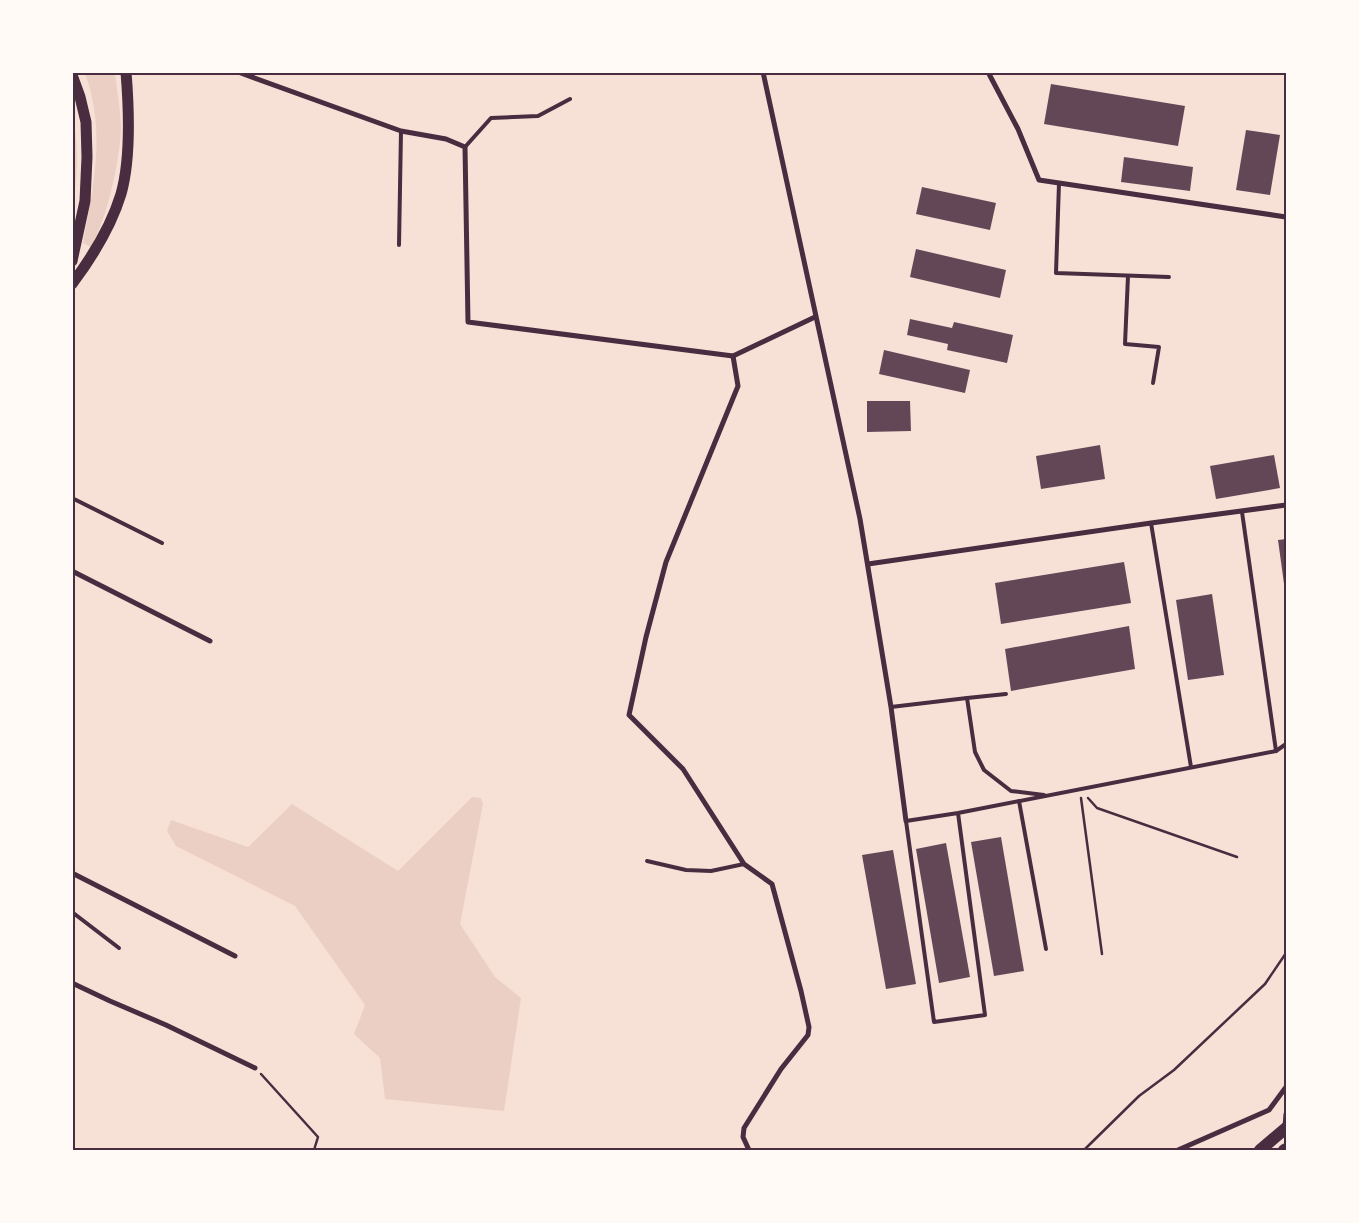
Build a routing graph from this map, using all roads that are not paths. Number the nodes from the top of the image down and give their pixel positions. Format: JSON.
{"nodes":[{"id":1,"x":126,"y":72,"type":"edge"},
{"id":2,"x":238,"y":72,"type":"edge"},
{"id":3,"x":763,"y":72,"type":"edge"},
{"id":4,"x":988,"y":72,"type":"edge"},
{"id":5,"x":72,"y":75,"type":"edge"},
{"id":6,"x":570,"y":99,"type":"dead end"},
{"id":7,"x":401,"y":131,"type":"junction"},
{"id":8,"x":465,"y":147,"type":"junction"},
{"id":9,"x":1059,"y":183,"type":"junction"},
{"id":10,"x":1286,"y":217,"type":"edge"},
{"id":11,"x":399,"y":245,"type":"dead end"},
{"id":12,"x":94,"y":254,"type":"junction"},
{"id":13,"x":73,"y":258,"type":"edge"},
{"id":14,"x":1128,"y":276,"type":"junction"},
{"id":15,"x":1169,"y":278,"type":"dead end"},
{"id":16,"x":72,"y":284,"type":"edge"},
{"id":17,"x":815,"y":317,"type":"junction"},
{"id":18,"x":733,"y":356,"type":"junction"},
{"id":19,"x":1154,"y":383,"type":"dead end"},
{"id":20,"x":72,"y":498,"type":"edge"},
{"id":21,"x":1286,"y":505,"type":"edge"},
{"id":22,"x":1242,"y":512,"type":"junction"},
{"id":23,"x":1151,"y":523,"type":"junction"},
{"id":24,"x":162,"y":543,"type":"dead end"},
{"id":25,"x":868,"y":564,"type":"junction"},
{"id":26,"x":72,"y":571,"type":"edge"},
{"id":27,"x":210,"y":641,"type":"dead end"},
{"id":28,"x":1006,"y":694,"type":"dead end"},
{"id":29,"x":968,"y":698,"type":"junction"},
{"id":30,"x":891,"y":707,"type":"junction"},
{"id":31,"x":1286,"y":744,"type":"edge"},
{"id":32,"x":1276,"y":751,"type":"junction"},
{"id":33,"x":1191,"y":767,"type":"junction"},
{"id":34,"x":1049,"y":795,"type":"junction"},
{"id":35,"x":1019,"y":801,"type":"junction"},
{"id":36,"x":958,"y":813,"type":"junction"},
{"id":37,"x":906,"y":821,"type":"junction"},
{"id":38,"x":647,"y":861,"type":"dead end"},
{"id":39,"x":744,"y":864,"type":"junction"},
{"id":40,"x":72,"y":873,"type":"edge"},
{"id":41,"x":72,"y":912,"type":"edge"},
{"id":42,"x":119,"y":948,"type":"dead end"},
{"id":43,"x":1046,"y":949,"type":"dead end"},
{"id":44,"x":235,"y":956,"type":"dead end"},
{"id":45,"x":72,"y":983,"type":"edge"},
{"id":46,"x":255,"y":1068,"type":"road end"},
{"id":47,"x":1286,"y":1087,"type":"edge"},
{"id":48,"x":1286,"y":1114,"type":"edge"},
{"id":49,"x":1285,"y":1129,"type":"edge"},
{"id":50,"x":749,"y":1150,"type":"edge"},
{"id":51,"x":1178,"y":1150,"type":"edge"},
{"id":52,"x":1260,"y":1150,"type":"edge"}],
"edges":[{"from":1,"to":12,"type":"main road"},
{"from":2,"to":7,"type":"street"},
{"from":3,"to":17,"type":"street"},
{"from":4,"to":9,"type":"street"},
{"from":5,"to":13,"type":"main road"},
{"from":6,"to":8,"type":"lane"},
{"from":7,"to":8,"type":"street"},
{"from":7,"to":11,"type":"lane"},
{"from":8,"to":18,"type":"street"},
{"from":9,"to":10,"type":"street"},
{"from":9,"to":14,"type":"lane"},
{"from":12,"to":13,"type":"main road"},
{"from":12,"to":16,"type":"main road"},
{"from":14,"to":15,"type":"lane"},
{"from":14,"to":19,"type":"lane"},
{"from":17,"to":18,"type":"street"},
{"from":17,"to":25,"type":"street"},
{"from":18,"to":39,"type":"street"},
{"from":20,"to":24,"type":"lane"},
{"from":21,"to":22,"type":"street"},
{"from":22,"to":23,"type":"street"},
{"from":22,"to":32,"type":"lane"},
{"from":23,"to":25,"type":"street"},
{"from":23,"to":33,"type":"lane"},
{"from":25,"to":30,"type":"street"},
{"from":26,"to":27,"type":"street"},
{"from":28,"to":29,"type":"lane"},
{"from":29,"to":30,"type":"lane"},
{"from":29,"to":34,"type":"lane"},
{"from":30,"to":37,"type":"street"},
{"from":31,"to":32,"type":"lane"},
{"from":32,"to":33,"type":"lane"},
{"from":33,"to":34,"type":"lane"},
{"from":34,"to":35,"type":"lane"},
{"from":35,"to":36,"type":"lane"},
{"from":35,"to":43,"type":"lane"},
{"from":36,"to":37,"type":"lane"},
{"from":36,"to":37,"type":"lane"},
{"from":38,"to":39,"type":"lane"},
{"from":39,"to":50,"type":"street"},
{"from":40,"to":44,"type":"street"},
{"from":41,"to":42,"type":"lane"},
{"from":45,"to":46,"type":"street"},
{"from":47,"to":51,"type":"street"},
{"from":48,"to":49,"type":"street"},
{"from":49,"to":52,"type":"highway"}]}
